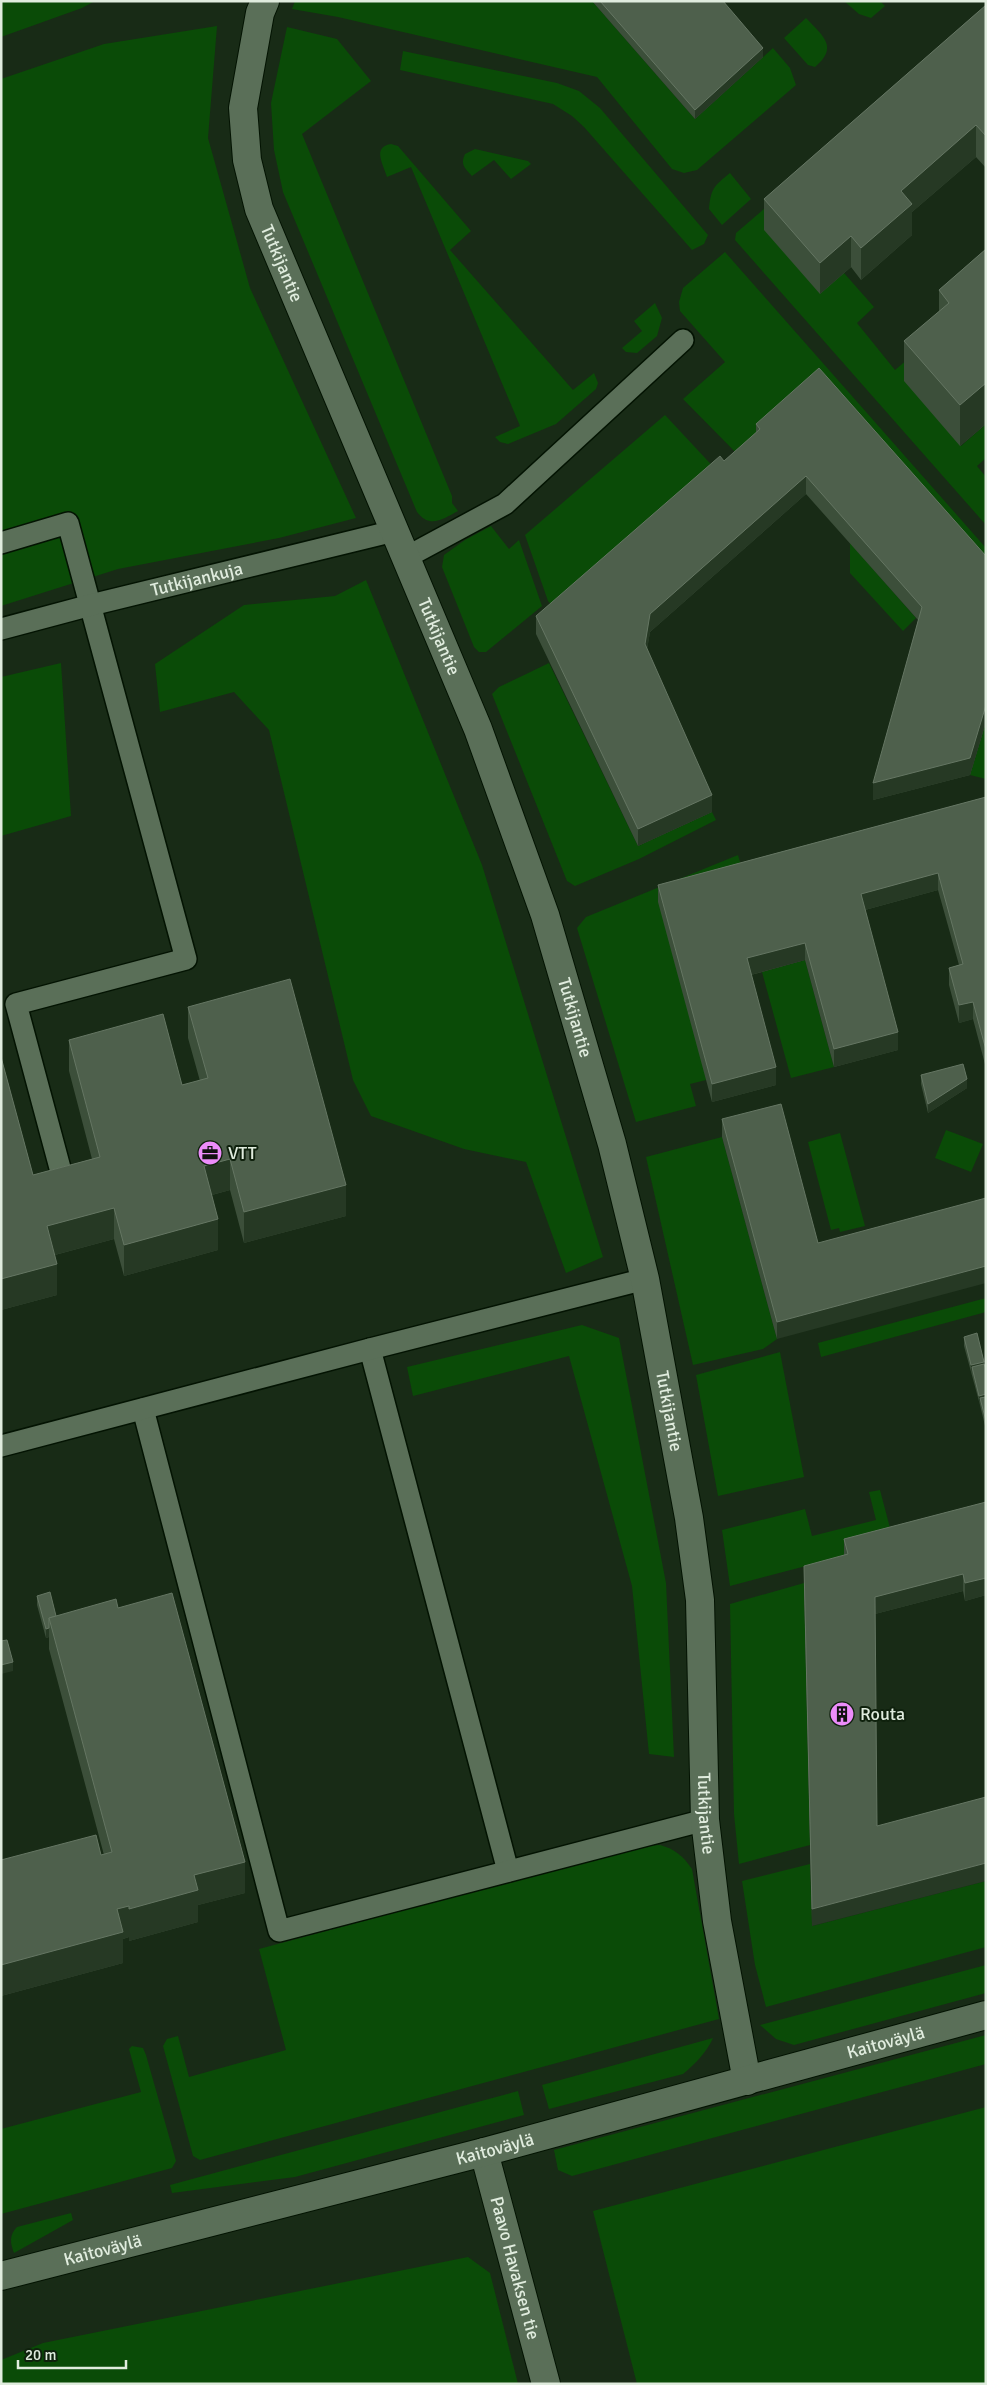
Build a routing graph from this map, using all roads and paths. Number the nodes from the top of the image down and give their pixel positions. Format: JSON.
{"nodes":[{"id":1,"x":264,"y":1,"type":"edge"},
{"id":2,"x":683,"y":340,"type":"dead end"},
{"id":3,"x":394,"y":530,"type":"junction"},
{"id":4,"x":1,"y":543,"type":"edge"},
{"id":5,"x":405,"y":558,"type":"junction"},
{"id":6,"x":91,"y":605,"type":"junction"},
{"id":7,"x":1,"y":629,"type":"edge"},
{"id":8,"x":60,"y":1168,"type":"edge"},
{"id":9,"x":645,"y":1279,"type":"junction"},
{"id":10,"x":370,"y":1349,"type":"junction"},
{"id":11,"x":142,"y":1409,"type":"junction"},
{"id":12,"x":1,"y":1446,"type":"edge"},
{"id":13,"x":705,"y":1820,"type":"junction"},
{"id":14,"x":508,"y":1871,"type":"junction"},
{"id":15,"x":986,"y":2014,"type":"edge"},
{"id":16,"x":748,"y":2081,"type":"junction"},
{"id":17,"x":484,"y":2152,"type":"junction"},
{"id":18,"x":1,"y":2276,"type":"edge"},
{"id":19,"x":546,"y":2384,"type":"edge"}],
"edges":[{"from":1,"to":3,"type":"street","name":"Tutkijantie"},
{"from":2,"to":5,"type":"lane"},
{"from":3,"to":5,"type":"street","name":"Tutkijantie"},
{"from":3,"to":6,"type":"lane","name":"Tutkijankuja"},
{"from":4,"to":6,"type":"lane"},
{"from":5,"to":9,"type":"street","name":"Tutkijantie"},
{"from":6,"to":7,"type":"lane","name":"Tutkijankuja"},
{"from":6,"to":8,"type":"lane"},
{"from":9,"to":10,"type":"lane"},
{"from":9,"to":13,"type":"street","name":"Tutkijantie"},
{"from":10,"to":11,"type":"lane"},
{"from":10,"to":14,"type":"lane"},
{"from":11,"to":12,"type":"lane"},
{"from":11,"to":14,"type":"lane"},
{"from":13,"to":14,"type":"lane"},
{"from":13,"to":16,"type":"street","name":"Tutkijantie"},
{"from":15,"to":16,"type":"street","name":"Kaitoväylä"},
{"from":16,"to":17,"type":"street","name":"Kaitoväylä"},
{"from":17,"to":18,"type":"street","name":"Kaitoväylä"},
{"from":17,"to":19,"type":"street","name":"Paavo Havaksen tie"}]}
